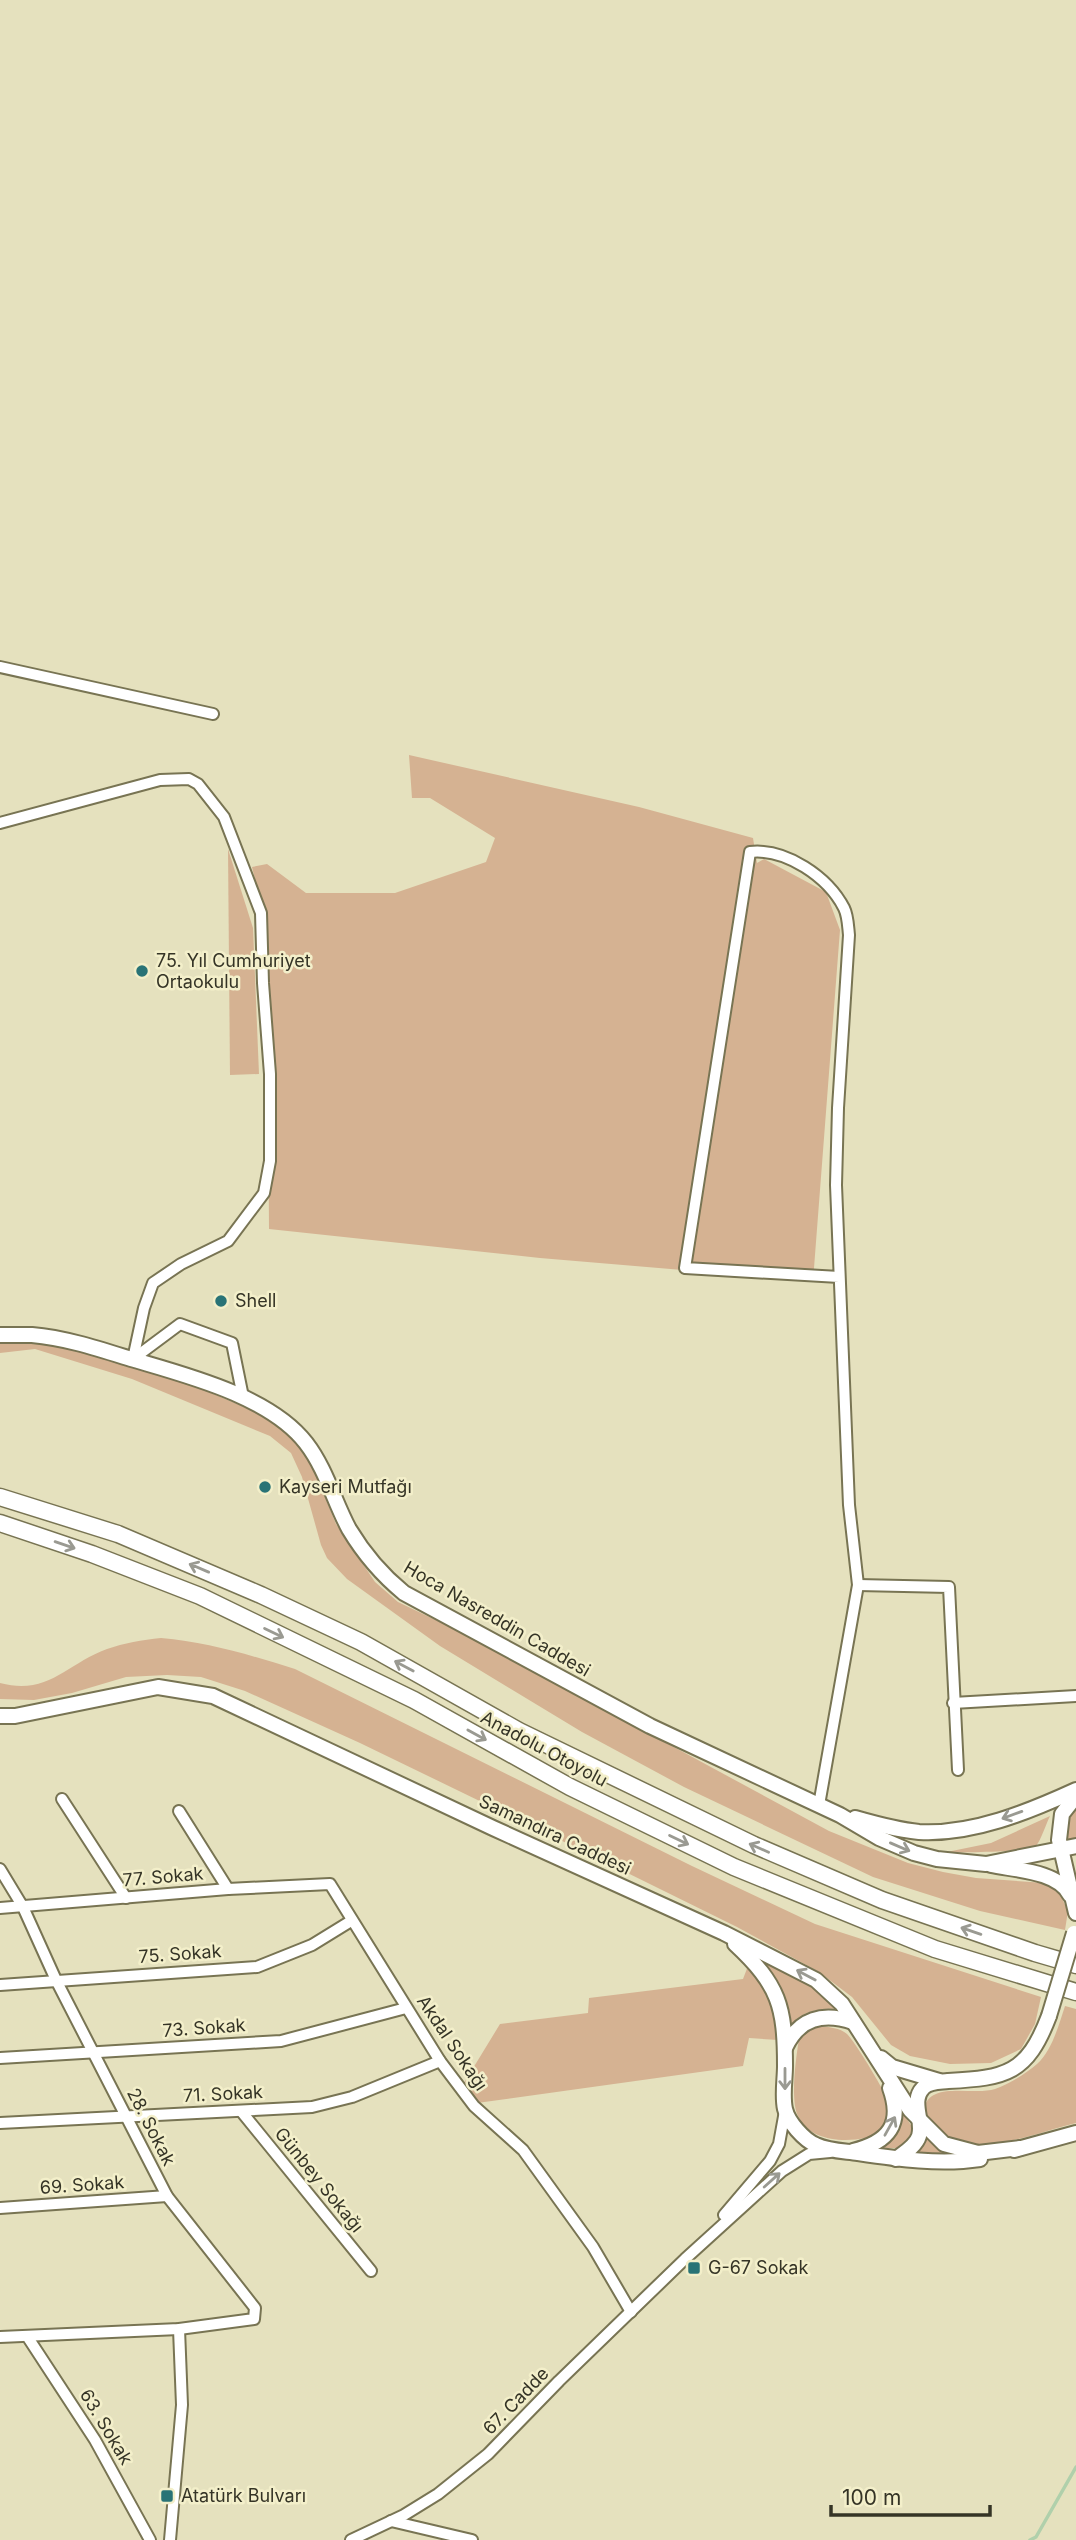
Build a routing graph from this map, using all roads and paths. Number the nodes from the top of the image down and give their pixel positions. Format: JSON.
{"nodes":[{"id":1,"x":0,"y":667,"type":"edge"},
{"id":2,"x":213,"y":714,"type":"dead end"},
{"id":3,"x":0,"y":823,"type":"edge"},
{"id":4,"x":838,"y":1277,"type":"junction"},
{"id":5,"x":0,"y":1335,"type":"edge"},
{"id":6,"x":133,"y":1359,"type":"junction"},
{"id":7,"x":243,"y":1398,"type":"junction"},
{"id":8,"x":0,"y":1497,"type":"edge"},
{"id":9,"x":0,"y":1523,"type":"edge"},
{"id":10,"x":858,"y":1585,"type":"junction"},
{"id":11,"x":1076,"y":1696,"type":"edge"},
{"id":12,"x":953,"y":1703,"type":"junction"},
{"id":13,"x":0,"y":1716,"type":"edge"},
{"id":14,"x":958,"y":1770,"type":"dead end"},
{"id":15,"x":1076,"y":1790,"type":"edge"},
{"id":16,"x":1076,"y":1796,"type":"edge"},
{"id":17,"x":62,"y":1799,"type":"dead end"},
{"id":18,"x":818,"y":1805,"type":"junction"},
{"id":19,"x":179,"y":1811,"type":"dead end"},
{"id":20,"x":840,"y":1815,"type":"junction"},
{"id":21,"x":1076,"y":1846,"type":"edge"},
{"id":22,"x":1061,"y":1849,"type":"junction"},
{"id":23,"x":986,"y":1864,"type":"junction"},
{"id":24,"x":0,"y":1869,"type":"edge"},
{"id":25,"x":330,"y":1884,"type":"joint"},
{"id":26,"x":228,"y":1889,"type":"junction"},
{"id":27,"x":127,"y":1898,"type":"junction"},
{"id":28,"x":1075,"y":1906,"type":"edge"},
{"id":29,"x":23,"y":1907,"type":"junction"},
{"id":30,"x":0,"y":1909,"type":"edge"},
{"id":31,"x":1076,"y":1913,"type":"edge"},
{"id":32,"x":351,"y":1921,"type":"junction"},
{"id":33,"x":1076,"y":1927,"type":"edge"},
{"id":34,"x":724,"y":1933,"type":"junction"},
{"id":35,"x":1035,"y":1953,"type":"junction"},
{"id":36,"x":1076,"y":1959,"type":"edge"},
{"id":37,"x":1076,"y":1965,"type":"edge"},
{"id":38,"x":56,"y":1980,"type":"junction"},
{"id":39,"x":0,"y":1985,"type":"edge"},
{"id":40,"x":1076,"y":1992,"type":"edge"},
{"id":41,"x":407,"y":2008,"type":"junction"},
{"id":42,"x":853,"y":2022,"type":"junction"},
{"id":43,"x":785,"y":2048,"type":"junction"},
{"id":44,"x":871,"y":2050,"type":"junction"},
{"id":45,"x":93,"y":2053,"type":"junction"},
{"id":46,"x":0,"y":2058,"type":"edge"},
{"id":47,"x":440,"y":2061,"type":"junction"},
{"id":48,"x":887,"y":2076,"type":"junction"},
{"id":49,"x":941,"y":2082,"type":"junction"},
{"id":50,"x":785,"y":2110,"type":"junction"},
{"id":51,"x":241,"y":2111,"type":"junction"},
{"id":52,"x":125,"y":2116,"type":"junction"},
{"id":53,"x":919,"y":2119,"type":"junction"},
{"id":54,"x":0,"y":2123,"type":"edge"},
{"id":55,"x":1076,"y":2133,"type":"edge"},
{"id":56,"x":1020,"y":2148,"type":"junction"},
{"id":57,"x":847,"y":2152,"type":"junction"},
{"id":58,"x":896,"y":2159,"type":"junction"},
{"id":59,"x":167,"y":2196,"type":"junction"},
{"id":60,"x":0,"y":2208,"type":"edge"},
{"id":61,"x":685,"y":2259,"type":"junction"},
{"id":62,"x":371,"y":2271,"type":"dead end"},
{"id":63,"x":631,"y":2312,"type":"junction"},
{"id":64,"x":179,"y":2329,"type":"junction"},
{"id":65,"x":27,"y":2336,"type":"junction"},
{"id":66,"x":0,"y":2337,"type":"edge"},
{"id":67,"x":391,"y":2521,"type":"junction"},
{"id":68,"x":150,"y":2540,"type":"edge"},
{"id":69,"x":170,"y":2540,"type":"edge"},
{"id":70,"x":351,"y":2540,"type":"edge"},
{"id":71,"x":472,"y":2540,"type":"edge"}],
"edges":[{"from":1,"to":2,"type":"street"},
{"from":3,"to":6,"type":"street"},
{"from":4,"to":4,"type":"street"},
{"from":4,"to":10,"type":"street"},
{"from":5,"to":6,"type":"main road","name":"Hoca Nasreddin Caddesi"},
{"from":6,"to":7,"type":"main road","name":"Hoca Nasreddin Caddesi"},
{"from":6,"to":7,"type":"street"},
{"from":7,"to":18,"type":"main road","name":"Hoca Nasreddin Caddesi"},
{"from":35,"to":8,"type":"highway","name":"Anadolu Otoyolu","one_way":true},
{"from":9,"to":40,"type":"highway","name":"Anadolu Otoyolu","one_way":true},
{"from":10,"to":12,"type":"street"},
{"from":10,"to":18,"type":"street"},
{"from":11,"to":12,"type":"street"},
{"from":12,"to":14,"type":"street"},
{"from":13,"to":34,"type":"main road","name":"Samandıra Caddesi"},
{"from":15,"to":20,"type":"main road","one_way":true},
{"from":16,"to":22,"type":"main road"},
{"from":17,"to":27,"type":"street"},
{"from":18,"to":20,"type":"main road","name":"Hoca Nasreddin Caddesi"},
{"from":19,"to":26,"type":"street"},
{"from":20,"to":23,"type":"main road","one_way":true},
{"from":21,"to":22,"type":"main road"},
{"from":22,"to":23,"type":"main road"},
{"from":22,"to":28,"type":"main road"},
{"from":23,"to":28,"type":"main road"},
{"from":24,"to":29,"type":"street","name":"28. Sokak"},
{"from":25,"to":26,"type":"street","name":"77. Sokak"},
{"from":25,"to":32,"type":"street","name":"Akdal Sokağı"},
{"from":26,"to":27,"type":"street","name":"77. Sokak"},
{"from":27,"to":29,"type":"street","name":"77. Sokak"},
{"from":28,"to":31,"type":"main road"},
{"from":29,"to":30,"type":"street","name":"77. Sokak"},
{"from":29,"to":38,"type":"street","name":"28. Sokak"},
{"from":32,"to":38,"type":"street","name":"75. Sokak"},
{"from":32,"to":41,"type":"street","name":"Akdal Sokağı"},
{"from":33,"to":49,"type":"main road","bridge":true},
{"from":42,"to":34,"type":"main road","name":"Samandıra Caddesi","one_way":true},
{"from":34,"to":43,"type":"main road"},
{"from":35,"to":36,"type":"highway"},
{"from":35,"to":37,"type":"highway","name":"Anadolu Otoyolu"},
{"from":38,"to":39,"type":"street","name":"75. Sokak"},
{"from":38,"to":45,"type":"street","name":"28. Sokak"},
{"from":41,"to":45,"type":"street","name":"73. Sokak"},
{"from":41,"to":47,"type":"street","name":"Akdal Sokağı"},
{"from":42,"to":43,"type":"main road"},
{"from":42,"to":44,"type":"main road","name":"Samandıra Caddesi"},
{"from":43,"to":50,"type":"main road","one_way":true},
{"from":44,"to":48,"type":"main road","name":"Samandıra Caddesi"},
{"from":44,"to":49,"type":"main road"},
{"from":45,"to":46,"type":"street","name":"73. Sokak"},
{"from":45,"to":52,"type":"street","name":"28. Sokak"},
{"from":47,"to":51,"type":"street","name":"71. Sokak"},
{"from":47,"to":63,"type":"street","name":"Akdal Sokağı"},
{"from":48,"to":53,"type":"main road","name":"Samandıra Caddesi"},
{"from":57,"to":48,"type":"main road","one_way":true},
{"from":49,"to":53,"type":"main road"},
{"from":50,"to":57,"type":"main road"},
{"from":50,"to":61,"type":"street","name":"67. Cadde"},
{"from":51,"to":52,"type":"street","name":"71. Sokak"},
{"from":51,"to":62,"type":"street","name":"Günbey Sokağı"},
{"from":52,"to":54,"type":"street","name":"71. Sokak"},
{"from":52,"to":59,"type":"street","name":"28. Sokak"},
{"from":53,"to":56,"type":"main road","name":"Samandıra Caddesi"},
{"from":53,"to":58,"type":"main road"},
{"from":55,"to":56,"type":"main road"},
{"from":56,"to":58,"type":"main road"},
{"from":57,"to":58,"type":"main road"},
{"from":61,"to":57,"type":"street","name":"67. Cadde","one_way":true},
{"from":59,"to":60,"type":"street","name":"69. Sokak"},
{"from":59,"to":64,"type":"street","name":"28. Sokak"},
{"from":61,"to":63,"type":"street","name":"67. Cadde"},
{"from":63,"to":67,"type":"street","name":"67. Cadde"},
{"from":64,"to":65,"type":"street"},
{"from":64,"to":69,"type":"street"},
{"from":65,"to":66,"type":"street"},
{"from":65,"to":68,"type":"street","name":"63. Sokak"},
{"from":67,"to":70,"type":"street","name":"67. Cadde"},
{"from":67,"to":71,"type":"street"}]}
